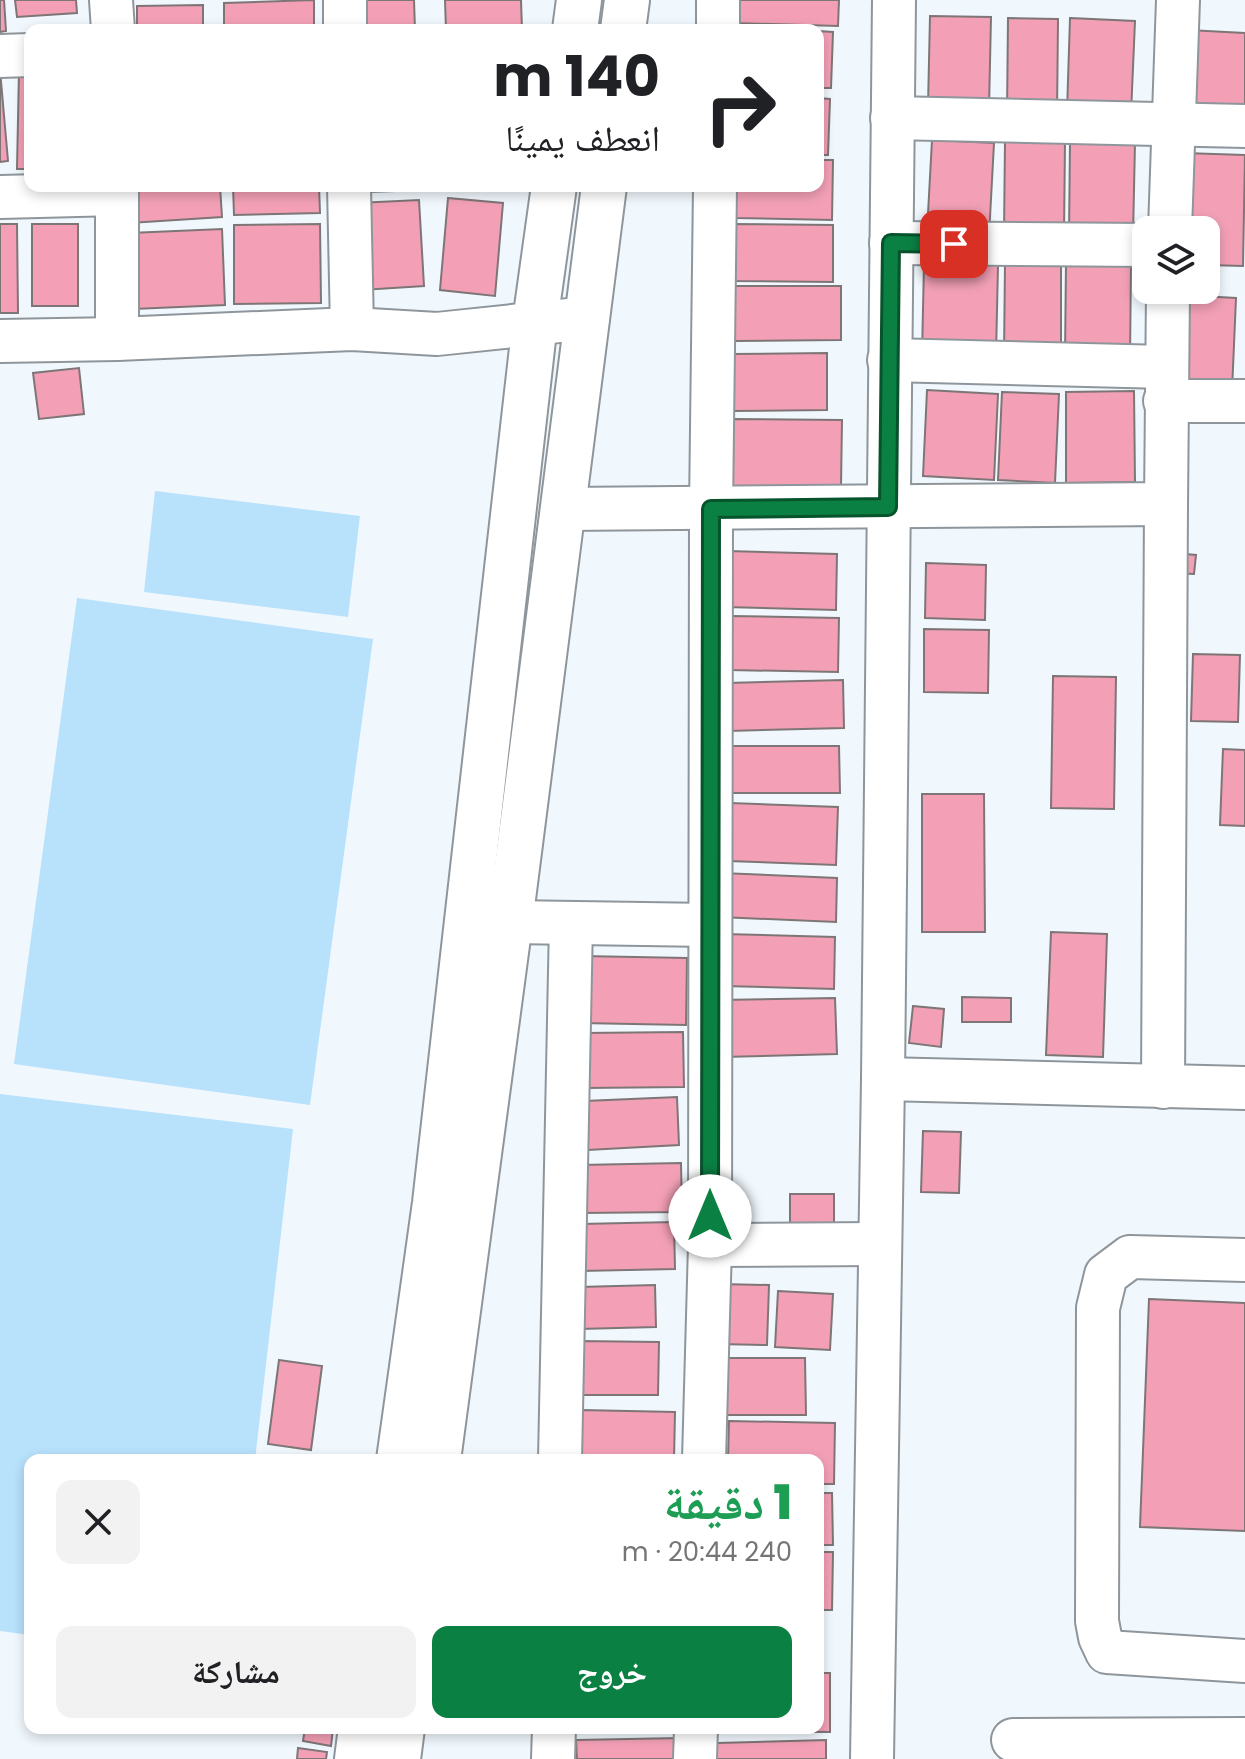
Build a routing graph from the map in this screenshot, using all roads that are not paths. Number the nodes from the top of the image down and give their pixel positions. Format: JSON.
{"nodes":[{"id":1,"x":111,"y":0,"type":"edge"},
{"id":2,"x":345,"y":0,"type":"edge"},
{"id":3,"x":579,"y":0,"type":"edge"},
{"id":4,"x":627,"y":0,"type":"edge"},
{"id":5,"x":718,"y":0,"type":"edge"},
{"id":6,"x":894,"y":0,"type":"edge"},
{"id":7,"x":1178,"y":0,"type":"edge"},
{"id":8,"x":113,"y":24,"type":"edge"},
{"id":9,"x":345,"y":24,"type":"edge"},
{"id":10,"x":576,"y":24,"type":"edge"},
{"id":11,"x":624,"y":24,"type":"edge"},
{"id":12,"x":718,"y":24,"type":"edge"},
{"id":13,"x":24,"y":55,"type":"edge"},
{"id":14,"x":0,"y":56,"type":"edge"},
{"id":15,"x":892,"y":118,"type":"junction"},
{"id":16,"x":1172,"y":125,"type":"junction"},
{"id":17,"x":1245,"y":126,"type":"edge"},
{"id":18,"x":84,"y":192,"type":"edge"},
{"id":19,"x":117,"y":192,"type":"edge"},
{"id":20,"x":349,"y":192,"type":"edge"},
{"id":21,"x":553,"y":192,"type":"edge"},
{"id":22,"x":603,"y":192,"type":"edge"},
{"id":23,"x":715,"y":192,"type":"edge"},
{"id":24,"x":0,"y":197,"type":"edge"},
{"id":25,"x":1170,"y":216,"type":"edge"},
{"id":26,"x":891,"y":243,"type":"junction"},
{"id":27,"x":1132,"y":245,"type":"edge"},
{"id":28,"x":1168,"y":304,"type":"edge"},
{"id":29,"x":588,"y":318,"type":"junction"},
{"id":30,"x":535,"y":322,"type":"junction"},
{"id":31,"x":352,"y":329,"type":"junction"},
{"id":32,"x":117,"y":339,"type":"junction"},
{"id":33,"x":0,"y":341,"type":"edge"},
{"id":34,"x":889,"y":360,"type":"junction"},
{"id":35,"x":1166,"y":384,"type":"junction"},
{"id":36,"x":1245,"y":401,"type":"edge"},
{"id":37,"x":1166,"y":504,"type":"junction"},
{"id":38,"x":888,"y":507,"type":"junction"},
{"id":39,"x":564,"y":509,"type":"junction"},
{"id":40,"x":711,"y":509,"type":"junction"},
{"id":41,"x":510,"y":922,"type":"junction"},
{"id":42,"x":571,"y":923,"type":"junction"},
{"id":43,"x":710,"y":925,"type":"junction"},
{"id":44,"x":883,"y":1079,"type":"junction"},
{"id":45,"x":1163,"y":1087,"type":"junction"},
{"id":46,"x":1245,"y":1088,"type":"edge"},
{"id":47,"x":879,"y":1244,"type":"junction"},
{"id":48,"x":710,"y":1245,"type":"junction"},
{"id":49,"x":1245,"y":1260,"type":"edge"},
{"id":50,"x":400,"y":1454,"type":"edge"},
{"id":51,"x":439,"y":1454,"type":"edge"},
{"id":52,"x":560,"y":1454,"type":"edge"},
{"id":53,"x":704,"y":1454,"type":"edge"},
{"id":54,"x":1245,"y":1661,"type":"edge"},
{"id":55,"x":360,"y":1734,"type":"edge"},
{"id":56,"x":401,"y":1734,"type":"edge"},
{"id":57,"x":554,"y":1734,"type":"edge"},
{"id":58,"x":696,"y":1734,"type":"edge"},
{"id":59,"x":1245,"y":1739,"type":"edge"},
{"id":60,"x":1013,"y":1740,"type":"dead end"},
{"id":61,"x":357,"y":1759,"type":"edge"},
{"id":62,"x":398,"y":1759,"type":"edge"},
{"id":63,"x":553,"y":1759,"type":"edge"},
{"id":64,"x":695,"y":1759,"type":"edge"},
{"id":65,"x":872,"y":1759,"type":"edge"}],
"edges":[{"from":1,"to":8,"type":"street"},
{"from":2,"to":9,"type":"street"},
{"from":3,"to":10,"type":"main road"},
{"from":4,"to":11,"type":"main road"},
{"from":5,"to":12,"type":"street"},
{"from":6,"to":15,"type":"street"},
{"from":7,"to":16,"type":"street"},
{"from":13,"to":14,"type":"street"},
{"from":15,"to":16,"type":"street"},
{"from":15,"to":26,"type":"street"},
{"from":16,"to":17,"type":"street"},
{"from":16,"to":25,"type":"street"},
{"from":18,"to":24,"type":"street"},
{"from":19,"to":32,"type":"street"},
{"from":20,"to":31,"type":"street"},
{"from":21,"to":30,"type":"main road"},
{"from":22,"to":29,"type":"main road"},
{"from":23,"to":40,"type":"street"},
{"from":26,"to":27,"type":"street"},
{"from":26,"to":34,"type":"street"},
{"from":28,"to":35,"type":"street"},
{"from":29,"to":30,"type":"street"},
{"from":29,"to":39,"type":"main road"},
{"from":30,"to":31,"type":"street"},
{"from":30,"to":50,"type":"main road"},
{"from":31,"to":32,"type":"street"},
{"from":32,"to":33,"type":"street"},
{"from":34,"to":35,"type":"street"},
{"from":34,"to":38,"type":"street"},
{"from":35,"to":36,"type":"street"},
{"from":35,"to":37,"type":"street"},
{"from":37,"to":38,"type":"street"},
{"from":37,"to":45,"type":"street"},
{"from":38,"to":40,"type":"street"},
{"from":38,"to":44,"type":"street"},
{"from":39,"to":40,"type":"street"},
{"from":39,"to":41,"type":"main road"},
{"from":40,"to":43,"type":"street"},
{"from":41,"to":42,"type":"street"},
{"from":41,"to":51,"type":"main road"},
{"from":42,"to":43,"type":"street"},
{"from":42,"to":52,"type":"street"},
{"from":43,"to":48,"type":"street"},
{"from":44,"to":45,"type":"street"},
{"from":44,"to":47,"type":"street"},
{"from":45,"to":46,"type":"street"},
{"from":47,"to":48,"type":"street"},
{"from":47,"to":65,"type":"street"},
{"from":48,"to":53,"type":"street"},
{"from":49,"to":54,"type":"street"},
{"from":55,"to":61,"type":"main road"},
{"from":56,"to":62,"type":"main road"},
{"from":57,"to":63,"type":"street"},
{"from":58,"to":64,"type":"street"},
{"from":59,"to":60,"type":"street"}]}
